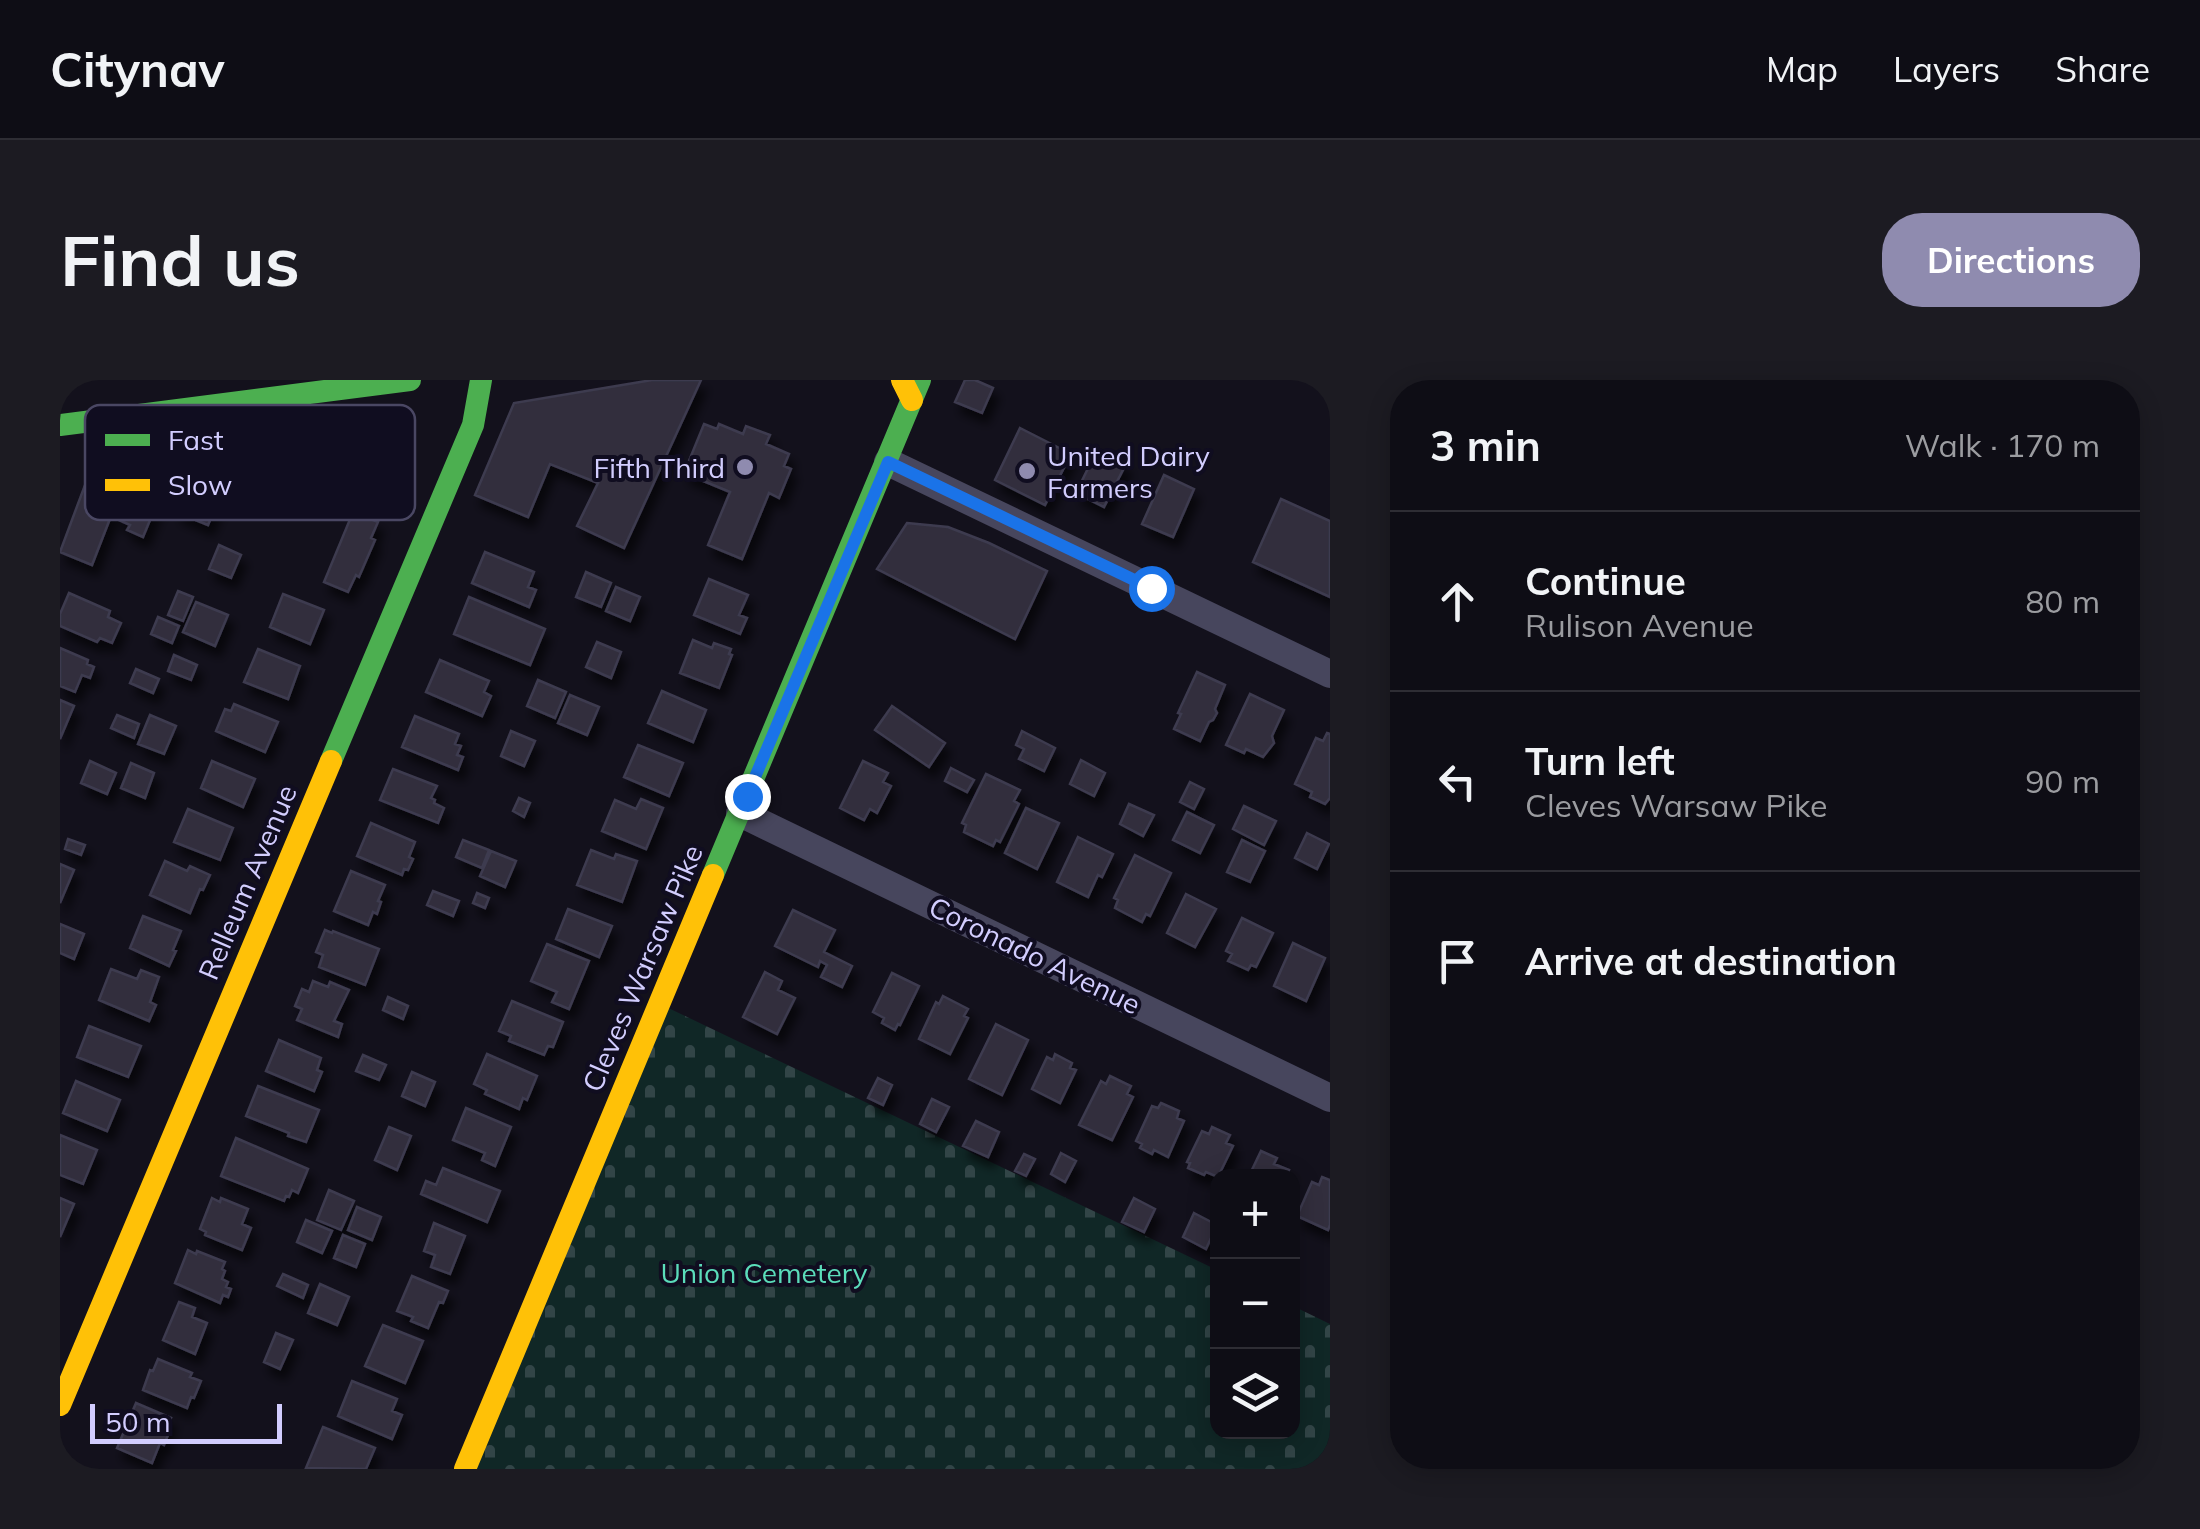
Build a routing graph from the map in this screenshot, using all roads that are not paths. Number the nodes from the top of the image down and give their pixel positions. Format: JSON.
{"nodes":[{"id":1,"x":410,"y":380,"type":"edge"},
{"id":2,"x":481,"y":380,"type":"edge"},
{"id":3,"x":911,"y":387,"type":"edge"},
{"id":4,"x":216,"y":405,"type":"edge"},
{"id":5,"x":85,"y":422,"type":"edge"},
{"id":6,"x":60,"y":425,"type":"edge"},
{"id":7,"x":888,"y":462,"type":"junction"},
{"id":8,"x":1330,"y":674,"type":"edge"},
{"id":9,"x":740,"y":813,"type":"junction"},
{"id":10,"x":1330,"y":1098,"type":"edge"},
{"id":11,"x":60,"y":1405,"type":"edge"},
{"id":12,"x":464,"y":1469,"type":"edge"}],
"edges":[{"from":1,"to":4,"type":"street"},
{"from":2,"to":11,"type":"street","name":"Relleum Avenue"},
{"from":3,"to":7,"type":"street","name":"Cleves Warsaw Pike"},
{"from":5,"to":6,"type":"street"},
{"from":7,"to":8,"type":"street"},
{"from":7,"to":9,"type":"street","name":"Cleves Warsaw Pike"},
{"from":9,"to":10,"type":"street","name":"Coronado Avenue"},
{"from":9,"to":12,"type":"street","name":"Cleves Warsaw Pike"}]}
